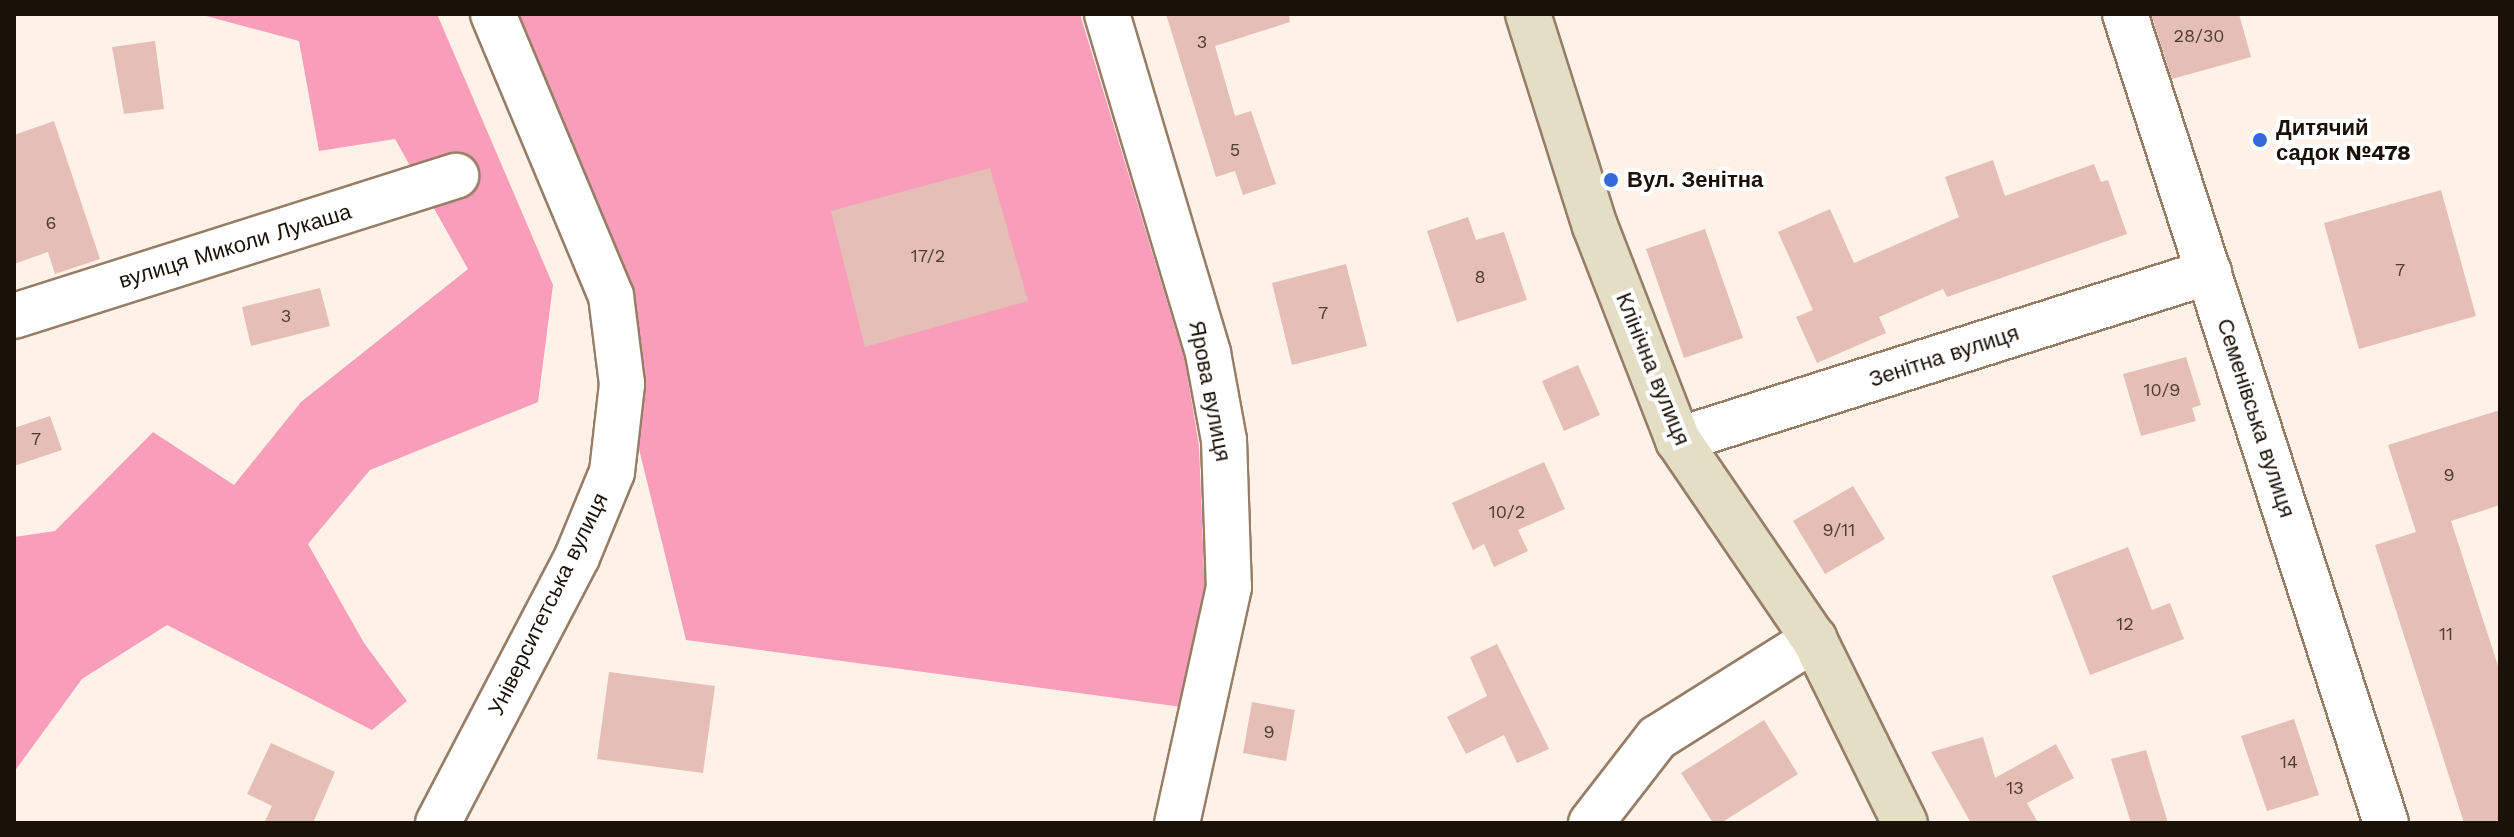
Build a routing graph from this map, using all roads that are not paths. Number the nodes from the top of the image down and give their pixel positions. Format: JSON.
{"nodes":[{"id":1,"x":493,"y":14,"type":"edge"},
{"id":2,"x":1107,"y":14,"type":"edge"},
{"id":3,"x":1528,"y":14,"type":"edge"},
{"id":4,"x":2125,"y":14,"type":"edge"},
{"id":5,"x":456,"y":176,"type":"dead end"},
{"id":6,"x":2209,"y":272,"type":"junction"},
{"id":7,"x":14,"y":316,"type":"edge"},
{"id":8,"x":1678,"y":440,"type":"junction"},
{"id":9,"x":1814,"y":639,"type":"junction"},
{"id":10,"x":438,"y":823,"type":"edge"},
{"id":11,"x":1177,"y":823,"type":"edge"},
{"id":12,"x":1591,"y":823,"type":"edge"},
{"id":13,"x":1905,"y":823,"type":"edge"},
{"id":14,"x":2386,"y":823,"type":"edge"}],
"edges":[{"from":1,"to":10,"type":"street","name":"Університетська вулиця"},
{"from":2,"to":11,"type":"street","name":"Ярова вулиця"},
{"from":3,"to":8,"type":"street","name":"Клінічна вулиця"},
{"from":4,"to":6,"type":"street","name":"Семенівська вулиця"},
{"from":5,"to":7,"type":"street","name":"вулиця Миколи Лукаша"},
{"from":6,"to":8,"type":"street","name":"Зенітна вулиця"},
{"from":6,"to":14,"type":"street","name":"Семенівська вулиця"},
{"from":8,"to":9,"type":"street","name":"Клінічна вулиця"},
{"from":9,"to":12,"type":"street"},
{"from":9,"to":13,"type":"street","name":"Клінічна вулиця"}]}
